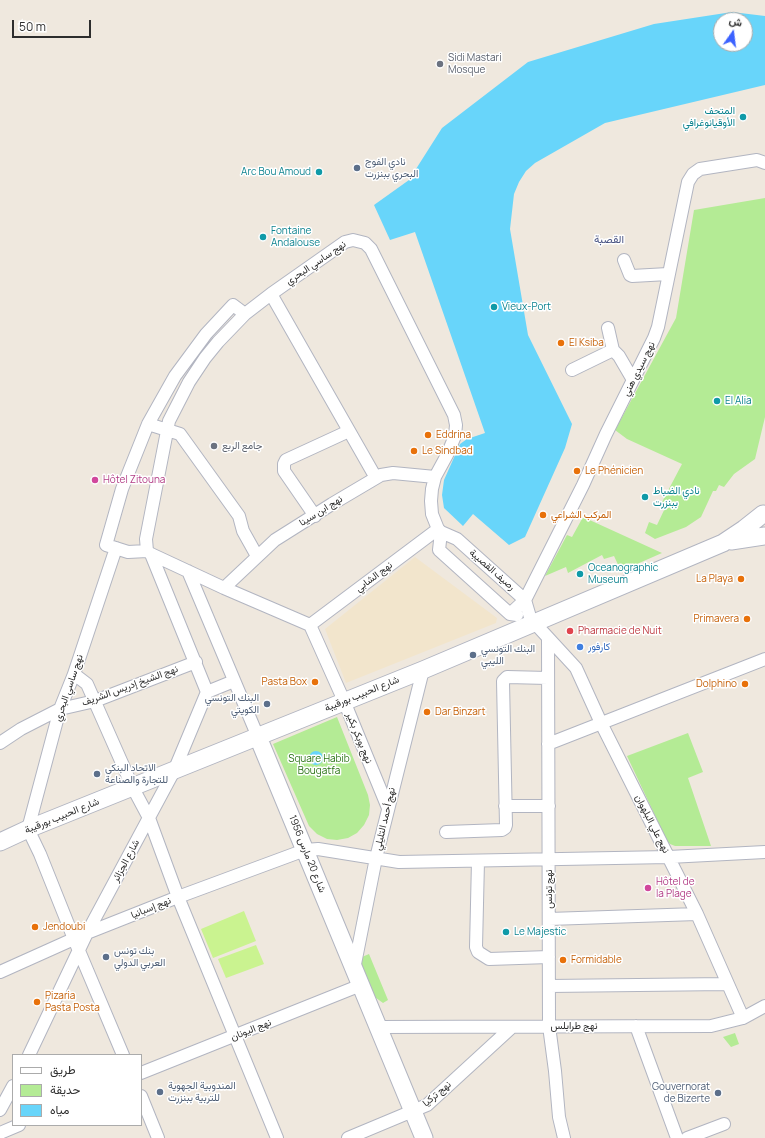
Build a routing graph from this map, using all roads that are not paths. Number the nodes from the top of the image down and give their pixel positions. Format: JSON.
{"nodes":[{"id":1,"x":765,"y":163,"type":"edge"},
{"id":2,"x":624,"y":260,"type":"dead end"},
{"id":3,"x":668,"y":274,"type":"junction"},
{"id":4,"x":271,"y":294,"type":"junction"},
{"id":5,"x":245,"y":314,"type":"junction"},
{"id":6,"x":608,"y":328,"type":"dead end"},
{"id":7,"x":613,"y":350,"type":"junction"},
{"id":8,"x":572,"y":370,"type":"dead end"},
{"id":9,"x":633,"y":380,"type":"junction"},
{"id":10,"x":148,"y":424,"type":"junction"},
{"id":11,"x":167,"y":429,"type":"junction"},
{"id":12,"x":350,"y":431,"type":"junction"},
{"id":13,"x":376,"y":478,"type":"junction"},
{"id":14,"x":435,"y":478,"type":"junction"},
{"id":15,"x":764,"y":512,"type":"edge"},
{"id":16,"x":315,"y":516,"type":"junction"},
{"id":17,"x":440,"y":531,"type":"junction"},
{"id":18,"x":765,"y":531,"type":"edge"},
{"id":19,"x":765,"y":536,"type":"edge"},
{"id":20,"x":724,"y":543,"type":"junction"},
{"id":21,"x":111,"y":547,"type":"junction"},
{"id":22,"x":149,"y":553,"type":"junction"},
{"id":23,"x":257,"y":556,"type":"junction"},
{"id":24,"x":188,"y":571,"type":"junction"},
{"id":25,"x":224,"y":588,"type":"junction"},
{"id":26,"x":525,"y":600,"type":"junction"},
{"id":27,"x":510,"y":614,"type":"junction"},
{"id":28,"x":533,"y":620,"type":"junction"},
{"id":29,"x":310,"y":625,"type":"junction"},
{"id":30,"x":548,"y":638,"type":"junction"},
{"id":31,"x":765,"y":659,"type":"edge"},
{"id":32,"x":196,"y":662,"type":"junction"},
{"id":33,"x":423,"y":670,"type":"junction"},
{"id":34,"x":74,"y":674,"type":"junction"},
{"id":35,"x":548,"y":678,"type":"junction"},
{"id":36,"x":234,"y":681,"type":"junction"},
{"id":37,"x":207,"y":692,"type":"junction"},
{"id":38,"x":95,"y":701,"type":"junction"},
{"id":39,"x":344,"y":701,"type":"junction"},
{"id":40,"x":60,"y":710,"type":"junction"},
{"id":41,"x":601,"y":723,"type":"junction"},
{"id":42,"x":258,"y":737,"type":"junction"},
{"id":43,"x":0,"y":743,"type":"edge"},
{"id":44,"x":548,"y":744,"type":"junction"},
{"id":45,"x":174,"y":771,"type":"junction"},
{"id":46,"x":133,"y":788,"type":"junction"},
{"id":47,"x":505,"y":806,"type":"junction"},
{"id":48,"x":548,"y":806,"type":"junction"},
{"id":49,"x":388,"y":808,"type":"junction"},
{"id":50,"x":149,"y":818,"type":"junction"},
{"id":51,"x":28,"y":829,"type":"junction"},
{"id":52,"x":446,"y":832,"type":"dead end"},
{"id":53,"x":0,"y":842,"type":"edge"},
{"id":54,"x":305,"y":850,"type":"junction"},
{"id":55,"x":765,"y":852,"type":"edge"},
{"id":56,"x":669,"y":857,"type":"junction"},
{"id":57,"x":376,"y":858,"type":"junction"},
{"id":58,"x":549,"y":858,"type":"junction"},
{"id":59,"x":478,"y":860,"type":"junction"},
{"id":60,"x":178,"y":897,"type":"junction"},
{"id":61,"x":697,"y":914,"type":"junction"},
{"id":62,"x":549,"y":919,"type":"junction"},
{"id":63,"x":87,"y":933,"type":"junction"},
{"id":64,"x":74,"y":939,"type":"junction"},
{"id":65,"x":79,"y":951,"type":"junction"},
{"id":66,"x":549,"y":957,"type":"junction"},
{"id":67,"x":354,"y":969,"type":"junction"},
{"id":68,"x":0,"y":972,"type":"edge"},
{"id":69,"x":727,"y":984,"type":"junction"},
{"id":70,"x":361,"y":985,"type":"junction"},
{"id":71,"x":549,"y":986,"type":"junction"},
{"id":72,"x":765,"y":1006,"type":"edge"},
{"id":73,"x":743,"y":1018,"type":"junction"},
{"id":74,"x":549,"y":1026,"type":"junction"},
{"id":75,"x":636,"y":1026,"type":"junction"},
{"id":76,"x":379,"y":1027,"type":"junction"},
{"id":77,"x":512,"y":1027,"type":"junction"},
{"id":78,"x":235,"y":1036,"type":"junction"},
{"id":79,"x":29,"y":1054,"type":"edge"},
{"id":80,"x":123,"y":1054,"type":"edge"},
{"id":81,"x":142,"y":1073,"type":"edge"},
{"id":82,"x":12,"y":1088,"type":"edge"},
{"id":83,"x":142,"y":1098,"type":"edge"},
{"id":84,"x":0,"y":1110,"type":"edge"},
{"id":85,"x":414,"y":1112,"type":"junction"},
{"id":86,"x":724,"y":1124,"type":"dead end"},
{"id":87,"x":17,"y":1126,"type":"edge"},
{"id":88,"x":0,"y":1133,"type":"edge"},
{"id":89,"x":158,"y":1138,"type":"edge"},
{"id":90,"x":277,"y":1138,"type":"edge"},
{"id":91,"x":348,"y":1138,"type":"edge"},
{"id":92,"x":424,"y":1138,"type":"edge"},
{"id":93,"x":564,"y":1138,"type":"edge"},
{"id":94,"x":677,"y":1138,"type":"edge"},
{"id":95,"x":687,"y":1138,"type":"edge"}],
"edges":[{"from":1,"to":3,"type":"street","name":"نهج سيدي هني"},
{"from":2,"to":3,"type":"street"},
{"from":3,"to":9,"type":"street","name":"نهج سيدي هني"},
{"from":4,"to":5,"type":"street","name":"نهج ساسي البحري"},
{"from":4,"to":12,"type":"street"},
{"from":4,"to":14,"type":"street","name":"نهج ساسي البحري"},
{"from":5,"to":10,"type":"street","name":"نهج ساسي البحري"},
{"from":5,"to":11,"type":"street","name":"نهج ساسي البحري"},
{"from":6,"to":7,"type":"street"},
{"from":7,"to":8,"type":"street"},
{"from":7,"to":9,"type":"street"},
{"from":9,"to":26,"type":"street","name":"نهج سيدي هني"},
{"from":10,"to":11,"type":"street"},
{"from":10,"to":21,"type":"street","name":"نهج ساسي البحري"},
{"from":11,"to":22,"type":"street","name":"نهج ساسي البحري"},
{"from":11,"to":23,"type":"street"},
{"from":12,"to":13,"type":"street"},
{"from":12,"to":16,"type":"street"},
{"from":13,"to":14,"type":"street","name":"نهج ابن سينا"},
{"from":13,"to":16,"type":"street","name":"نهج ابن سينا"},
{"from":14,"to":17,"type":"street","name":"نهج ساسي البحري"},
{"from":15,"to":18,"type":"main road"},
{"from":15,"to":20,"type":"main road","name":"شارع الحبيب بورقيبة"},
{"from":16,"to":23,"type":"street","name":"نهج ابن سينا"},
{"from":17,"to":26,"type":"street","name":"رصيف القصيبة"},
{"from":17,"to":27,"type":"street"},
{"from":17,"to":29,"type":"street","name":"نهج الشابي"},
{"from":19,"to":20,"type":"main road","name":"شارع الحبيب بورقيبة"},
{"from":20,"to":28,"type":"main road","name":"شارع الحبيب بورقيبة"},
{"from":21,"to":22,"type":"street"},
{"from":21,"to":34,"type":"street","name":"نهج ساسي البحري"},
{"from":22,"to":24,"type":"street"},
{"from":22,"to":32,"type":"street"},
{"from":23,"to":25,"type":"street","name":"نهج ابن سينا"},
{"from":24,"to":25,"type":"street"},
{"from":24,"to":36,"type":"street","name":"شارع 20 مارس 1956"},
{"from":25,"to":29,"type":"street"},
{"from":26,"to":27,"type":"street","name":"نهج سيدي هني"},
{"from":26,"to":28,"type":"street"},
{"from":27,"to":28,"type":"street"},
{"from":28,"to":30,"type":"street","name":"نهج علي البلهوان"},
{"from":28,"to":33,"type":"main road","name":"شارع الحبيب بورقيبة"},
{"from":29,"to":39,"type":"street","name":"نهج بوبكر بكير"},
{"from":30,"to":35,"type":"street","name":"نهج تونس"},
{"from":30,"to":41,"type":"street","name":"نهج علي البلهوان"},
{"from":31,"to":41,"type":"street"},
{"from":32,"to":37,"type":"street"},
{"from":32,"to":38,"type":"street","name":"نهج الشيخ إدريس الشريف"},
{"from":33,"to":39,"type":"main road","name":"شارع الحبيب بورقيبة"},
{"from":33,"to":49,"type":"street","name":"نهج أحمد التليلي"},
{"from":34,"to":38,"type":"street"},
{"from":34,"to":40,"type":"street","name":"نهج ساسي البحري"},
{"from":35,"to":44,"type":"street","name":"نهج تونس"},
{"from":35,"to":47,"type":"street"},
{"from":36,"to":37,"type":"street"},
{"from":36,"to":42,"type":"street","name":"شارع 20 مارس 1956"},
{"from":37,"to":45,"type":"street","name":"شارع الجزائر"},
{"from":38,"to":40,"type":"street","name":"نهج الشيخ إدريس الشريف"},
{"from":38,"to":46,"type":"street"},
{"from":39,"to":42,"type":"main road","name":"شارع الحبيب بورقيبة"},
{"from":39,"to":49,"type":"street","name":"نهج بوبكر بكير"},
{"from":40,"to":43,"type":"street","name":"نهج الشيخ إدريس الشريف"},
{"from":40,"to":51,"type":"street","name":"نهج ساسي البحري"},
{"from":41,"to":44,"type":"street"},
{"from":41,"to":56,"type":"street","name":"نهج علي البلهوان"},
{"from":42,"to":45,"type":"main road","name":"شارع الحبيب بورقيبة"},
{"from":42,"to":54,"type":"main road","name":"شارع 20 مارس 1956"},
{"from":44,"to":48,"type":"street","name":"نهج تونس"},
{"from":45,"to":46,"type":"main road","name":"شارع الحبيب بورقيبة"},
{"from":45,"to":50,"type":"street","name":"شارع الجزائر"},
{"from":46,"to":50,"type":"street"},
{"from":46,"to":51,"type":"main road","name":"شارع الحبيب بورقيبة"},
{"from":47,"to":48,"type":"street"},
{"from":47,"to":52,"type":"street"},
{"from":48,"to":58,"type":"street","name":"نهج تونس"},
{"from":49,"to":57,"type":"street","name":"نهج أحمد التليلي"},
{"from":50,"to":60,"type":"street"},
{"from":50,"to":63,"type":"street","name":"شارع الجزائر"},
{"from":51,"to":53,"type":"main road","name":"شارع الحبيب بورقيبة"},
{"from":51,"to":64,"type":"street"},
{"from":54,"to":57,"type":"street"},
{"from":54,"to":60,"type":"street","name":"نهج إسبانيا"},
{"from":54,"to":67,"type":"main road","name":"شارع 20 مارس 1956"},
{"from":55,"to":56,"type":"street"},
{"from":56,"to":58,"type":"street"},
{"from":56,"to":61,"type":"street","name":"نهج علي البلهوان"},
{"from":57,"to":59,"type":"street"},
{"from":57,"to":67,"type":"street","name":"نهج أحمد التليلي"},
{"from":58,"to":59,"type":"street"},
{"from":58,"to":62,"type":"street","name":"نهج تونس"},
{"from":59,"to":66,"type":"street"},
{"from":60,"to":63,"type":"street","name":"نهج إسبانيا"},
{"from":60,"to":78,"type":"street"},
{"from":61,"to":62,"type":"street"},
{"from":61,"to":69,"type":"street","name":"نهج علي البلهوان"},
{"from":62,"to":66,"type":"street","name":"نهج تونس"},
{"from":63,"to":64,"type":"street","name":"نهج إسبانيا"},
{"from":63,"to":65,"type":"street","name":"شارع الجزائر"},
{"from":64,"to":65,"type":"street"},
{"from":64,"to":68,"type":"street","name":"نهج إسبانيا"},
{"from":65,"to":79,"type":"street","name":"شارع الجزائر"},
{"from":65,"to":80,"type":"street"},
{"from":66,"to":71,"type":"street","name":"نهج تونس"},
{"from":67,"to":70,"type":"main road","name":"شارع 20 مارس 1956"},
{"from":69,"to":71,"type":"street"},
{"from":69,"to":73,"type":"street","name":"نهج علي البلهوان"},
{"from":70,"to":76,"type":"main road","name":"شارع 20 مارس 1956"},
{"from":70,"to":78,"type":"street","name":"نهج اليونان"},
{"from":71,"to":74,"type":"street","name":"نهج تونس"},
{"from":72,"to":73,"type":"street","name":"نهج طرابلس"},
{"from":73,"to":75,"type":"street","name":"نهج طرابلس"},
{"from":74,"to":75,"type":"street","name":"نهج طرابلس"},
{"from":74,"to":77,"type":"street","name":"نهج طرابلس"},
{"from":74,"to":93,"type":"street","name":"نهج تونس"},
{"from":75,"to":94,"type":"street"},
{"from":76,"to":77,"type":"street","name":"نهج طرابلس"},
{"from":76,"to":85,"type":"main road","name":"شارع 20 مارس 1956"},
{"from":77,"to":85,"type":"street","name":"نهج تركيا"},
{"from":78,"to":81,"type":"street","name":"نهج اليونان"},
{"from":78,"to":90,"type":"street"},
{"from":82,"to":84,"type":"street"},
{"from":83,"to":89,"type":"street"},
{"from":85,"to":91,"type":"street","name":"نهج تركيا"},
{"from":85,"to":92,"type":"main road","name":"شارع 20 مارس 1956"},
{"from":86,"to":95,"type":"street"},
{"from":87,"to":88,"type":"street"}]}
